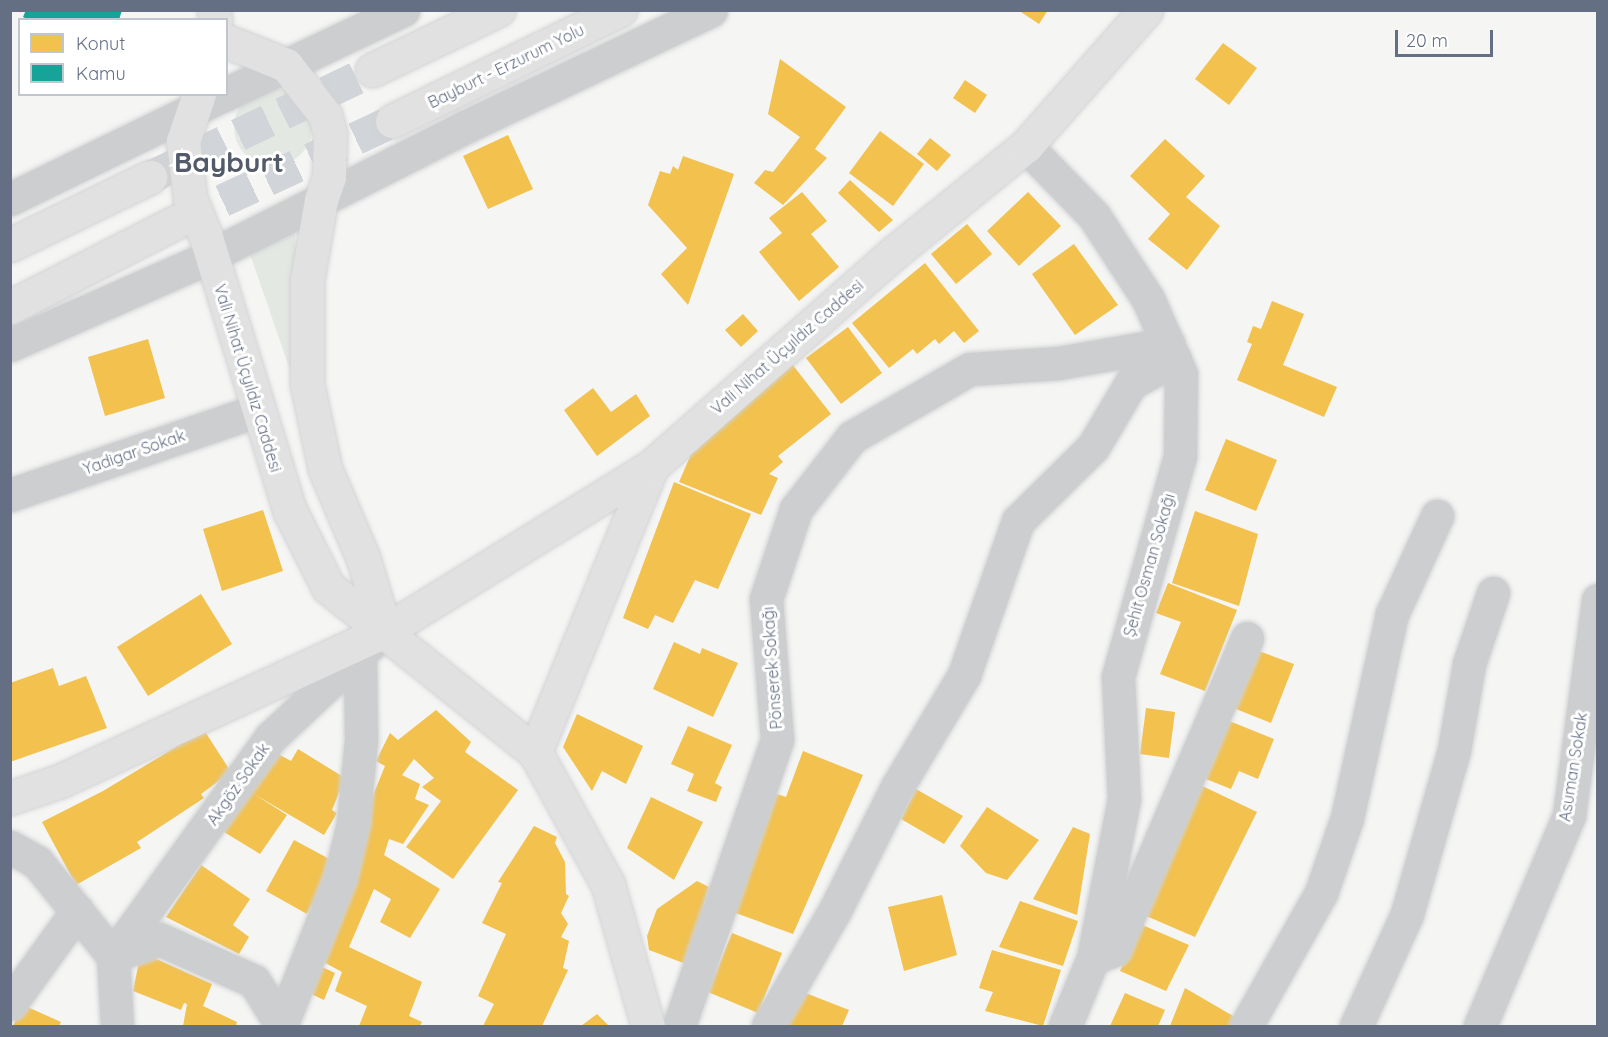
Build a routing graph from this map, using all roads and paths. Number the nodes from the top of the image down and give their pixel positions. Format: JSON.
{"nodes":[{"id":1,"x":403,"y":10,"type":"edge"},
{"id":2,"x":498,"y":10,"type":"edge"},
{"id":3,"x":620,"y":10,"type":"edge"},
{"id":4,"x":711,"y":10,"type":"edge"},
{"id":5,"x":1146,"y":10,"type":"edge"},
{"id":6,"x":228,"y":42,"type":"edge"},
{"id":7,"x":286,"y":65,"type":"junction"},
{"id":8,"x":372,"y":70,"type":"tunnel mouth"},
{"id":9,"x":228,"y":93,"type":"edge"},
{"id":10,"x":218,"y":96,"type":"edge"},
{"id":11,"x":196,"y":102,"type":"edge"},
{"id":12,"x":392,"y":121,"type":"tunnel mouth"},
{"id":13,"x":1026,"y":146,"type":"junction"},
{"id":14,"x":150,"y":177,"type":"tunnel mouth"},
{"id":15,"x":10,"y":199,"type":"edge"},
{"id":16,"x":321,"y":200,"type":"junction"},
{"id":17,"x":178,"y":221,"type":"tunnel mouth"},
{"id":18,"x":10,"y":245,"type":"edge"},
{"id":19,"x":210,"y":256,"type":"junction"},
{"id":20,"x":10,"y":307,"type":"edge"},
{"id":21,"x":10,"y":345,"type":"edge"},
{"id":22,"x":1171,"y":352,"type":"junction"},
{"id":23,"x":258,"y":410,"type":"junction"},
{"id":24,"x":652,"y":466,"type":"junction"},
{"id":25,"x":10,"y":495,"type":"edge"},
{"id":26,"x":1437,"y":516,"type":"dead end"},
{"id":27,"x":1493,"y":593,"type":"dead end"},
{"id":28,"x":1598,"y":600,"type":"edge"},
{"id":29,"x":385,"y":631,"type":"junction"},
{"id":30,"x":1247,"y":638,"type":"dead end"},
{"id":31,"x":360,"y":654,"type":"junction"},
{"id":32,"x":535,"y":752,"type":"junction"},
{"id":33,"x":10,"y":798,"type":"edge"},
{"id":34,"x":10,"y":847,"type":"edge"},
{"id":35,"x":77,"y":911,"type":"junction"},
{"id":36,"x":113,"y":956,"type":"junction"},
{"id":37,"x":1093,"y":958,"type":"junction"},
{"id":38,"x":10,"y":1004,"type":"edge"},
{"id":39,"x":117,"y":1026,"type":"edge"},
{"id":40,"x":281,"y":1026,"type":"edge"},
{"id":41,"x":648,"y":1026,"type":"edge"},
{"id":42,"x":679,"y":1026,"type":"edge"},
{"id":43,"x":768,"y":1026,"type":"edge"},
{"id":44,"x":1065,"y":1026,"type":"edge"},
{"id":45,"x":1246,"y":1026,"type":"edge"},
{"id":46,"x":1356,"y":1026,"type":"edge"},
{"id":47,"x":1480,"y":1026,"type":"edge"}],
"edges":[{"from":1,"to":7,"type":"street"},
{"from":2,"to":8,"type":"main road"},
{"from":3,"to":12,"type":"main road","name":"Bayburt - Erzurum Yolu"},
{"from":4,"to":16,"type":"street"},
{"from":5,"to":13,"type":"main road","name":"Vali Nihat Üçyıldız Caddesi"},
{"from":6,"to":7,"type":"main road"},
{"from":7,"to":9,"type":"street"},
{"from":7,"to":16,"type":"main road"},
{"from":10,"to":11,"type":"street"},
{"from":11,"to":15,"type":"street"},
{"from":11,"to":19,"type":"main road","name":"Vali Nihat Üçyıldız Caddesi"},
{"from":13,"to":22,"type":"street","name":"Şehit Osman Sokağı"},
{"from":13,"to":24,"type":"main road","name":"Vali Nihat Üçyıldız Caddesi"},
{"from":14,"to":18,"type":"main road"},
{"from":16,"to":19,"type":"street"},
{"from":16,"to":29,"type":"main road"},
{"from":17,"to":20,"type":"main road"},
{"from":19,"to":21,"type":"street"},
{"from":19,"to":23,"type":"main road","name":"Vali Nihat Üçyıldız Caddesi"},
{"from":22,"to":37,"type":"street","name":"Şehit Osman Sokağı"},
{"from":22,"to":42,"type":"street","name":"Pönserek Sokağı"},
{"from":22,"to":43,"type":"street"},
{"from":23,"to":25,"type":"street","name":"Yadigar Sokak"},
{"from":23,"to":29,"type":"main road","name":"Vali Nihat Üçyıldız Caddesi"},
{"from":24,"to":29,"type":"main road","name":"Vali Nihat Üçyıldız Caddesi"},
{"from":24,"to":32,"type":"main road"},
{"from":26,"to":45,"type":"street"},
{"from":27,"to":46,"type":"street"},
{"from":28,"to":47,"type":"street","name":"Asuman Sokak"},
{"from":29,"to":31,"type":"street","name":"Akgöz Sokak"},
{"from":29,"to":32,"type":"main road"},
{"from":29,"to":33,"type":"main road","name":"Vali Nihat Üçyıldız Caddesi"},
{"from":30,"to":37,"type":"street"},
{"from":31,"to":36,"type":"street","name":"Akgöz Sokak"},
{"from":31,"to":40,"type":"street"},
{"from":32,"to":41,"type":"main road"},
{"from":34,"to":35,"type":"street"},
{"from":35,"to":36,"type":"street"},
{"from":35,"to":38,"type":"street"},
{"from":36,"to":39,"type":"street"},
{"from":36,"to":40,"type":"street"},
{"from":37,"to":44,"type":"street","name":"Şehit Osman Sokağı"}]}
